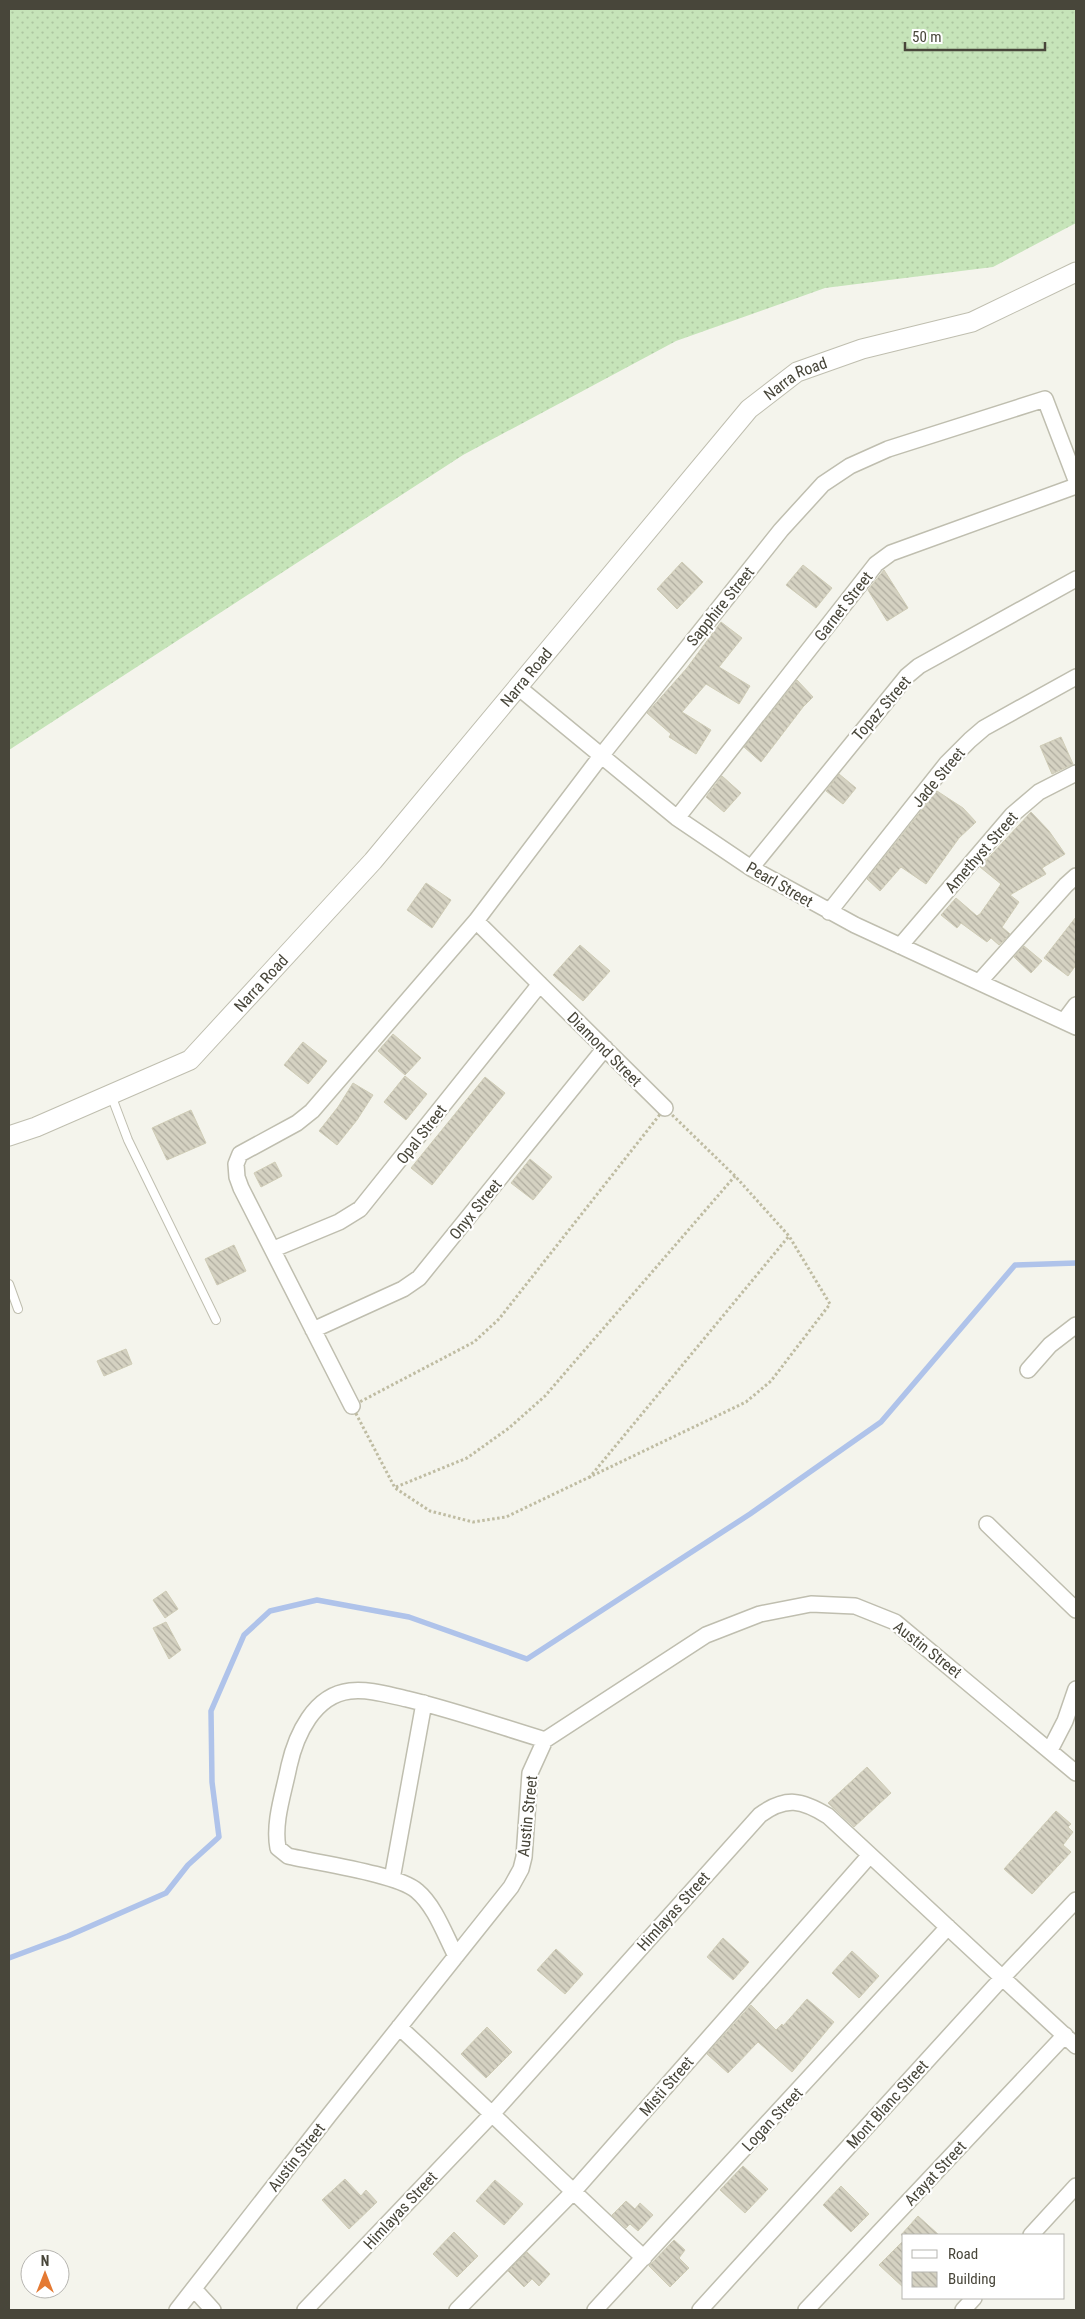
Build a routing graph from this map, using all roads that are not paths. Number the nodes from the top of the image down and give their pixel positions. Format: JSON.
{"nodes":[{"id":1,"x":1076,"y":272,"type":"edge"},
{"id":2,"x":1076,"y":480,"type":"edge"},
{"id":3,"x":1076,"y":486,"type":"edge"},
{"id":4,"x":1076,"y":579,"type":"edge"},
{"id":5,"x":1076,"y":677,"type":"edge"},
{"id":6,"x":518,"y":687,"type":"junction"},
{"id":7,"x":601,"y":756,"type":"junction"},
{"id":8,"x":1076,"y":773,"type":"edge"},
{"id":9,"x":677,"y":818,"type":"junction"},
{"id":10,"x":750,"y":868,"type":"junction"},
{"id":11,"x":1076,"y":876,"type":"edge"},
{"id":12,"x":829,"y":912,"type":"junction"},
{"id":13,"x":476,"y":921,"type":"junction"},
{"id":14,"x":900,"y":946,"type":"junction"},
{"id":15,"x":980,"y":981,"type":"junction"},
{"id":16,"x":540,"y":984,"type":"junction"},
{"id":17,"x":1076,"y":1005,"type":"edge"},
{"id":18,"x":1070,"y":1024,"type":"edge"},
{"id":19,"x":605,"y":1048,"type":"junction"},
{"id":20,"x":111,"y":1095,"type":"junction"},
{"id":21,"x":665,"y":1108,"type":"road end"},
{"id":22,"x":9,"y":1136,"type":"edge"},
{"id":23,"x":274,"y":1249,"type":"junction"},
{"id":24,"x":9,"y":1284,"type":"edge"},
{"id":25,"x":18,"y":1309,"type":"dead end"},
{"id":26,"x":216,"y":1320,"type":"dead end"},
{"id":27,"x":1076,"y":1325,"type":"edge"},
{"id":28,"x":313,"y":1330,"type":"junction"},
{"id":29,"x":1028,"y":1370,"type":"dead end"},
{"id":30,"x":352,"y":1406,"type":"road end"},
{"id":31,"x":987,"y":1524,"type":"dead end"},
{"id":32,"x":1076,"y":1610,"type":"edge"},
{"id":33,"x":1076,"y":1689,"type":"edge"},
{"id":34,"x":424,"y":1703,"type":"junction"},
{"id":35,"x":546,"y":1740,"type":"junction"},
{"id":36,"x":1050,"y":1750,"type":"junction"},
{"id":37,"x":1076,"y":1773,"type":"edge"},
{"id":38,"x":870,"y":1855,"type":"junction"},
{"id":39,"x":392,"y":1878,"type":"junction"},
{"id":40,"x":1076,"y":1900,"type":"edge"},
{"id":41,"x":948,"y":1927,"type":"junction"},
{"id":42,"x":456,"y":1956,"type":"junction"},
{"id":43,"x":1002,"y":1977,"type":"junction"},
{"id":44,"x":399,"y":2027,"type":"junction"},
{"id":45,"x":1064,"y":2035,"type":"junction"},
{"id":46,"x":1076,"y":2046,"type":"edge"},
{"id":47,"x":493,"y":2113,"type":"junction"},
{"id":48,"x":1076,"y":2186,"type":"edge"},
{"id":49,"x":573,"y":2192,"type":"junction"},
{"id":50,"x":1033,"y":2234,"type":"edge"},
{"id":51,"x":644,"y":2258,"type":"junction"},
{"id":52,"x":194,"y":2289,"type":"junction"},
{"id":53,"x":973,"y":2299,"type":"edge"},
{"id":54,"x":177,"y":2310,"type":"edge"},
{"id":55,"x":213,"y":2310,"type":"edge"},
{"id":56,"x":305,"y":2310,"type":"edge"},
{"id":57,"x":456,"y":2310,"type":"edge"},
{"id":58,"x":595,"y":2310,"type":"edge"},
{"id":59,"x":700,"y":2310,"type":"edge"},
{"id":60,"x":806,"y":2310,"type":"edge"},
{"id":61,"x":963,"y":2310,"type":"edge"}],
"edges":[{"from":1,"to":6,"type":"street","name":"Narra Road"},
{"from":2,"to":7,"type":"street","name":"Sapphire Street"},
{"from":3,"to":9,"type":"street","name":"Garnet Street"},
{"from":4,"to":10,"type":"street","name":"Topaz Street"},
{"from":5,"to":12,"type":"street","name":"Jade Street"},
{"from":6,"to":7,"type":"street","name":"Pearl Street"},
{"from":6,"to":20,"type":"street","name":"Narra Road"},
{"from":7,"to":9,"type":"street","name":"Pearl Street"},
{"from":7,"to":13,"type":"street","name":"Sapphire Street"},
{"from":8,"to":14,"type":"street","name":"Amethyst Street"},
{"from":9,"to":10,"type":"street","name":"Pearl Street"},
{"from":10,"to":12,"type":"street","name":"Pearl Street"},
{"from":11,"to":15,"type":"street"},
{"from":12,"to":14,"type":"street","name":"Pearl Street"},
{"from":13,"to":16,"type":"street","name":"Diamond Street"},
{"from":13,"to":23,"type":"street","name":"Sapphire Street"},
{"from":14,"to":15,"type":"street","name":"Pearl Street"},
{"from":15,"to":18,"type":"street","name":"Pearl Street"},
{"from":16,"to":19,"type":"street","name":"Diamond Street"},
{"from":16,"to":23,"type":"street","name":"Opal Street"},
{"from":17,"to":18,"type":"street"},
{"from":19,"to":21,"type":"street","name":"Diamond Street"},
{"from":19,"to":28,"type":"street","name":"Onyx Street"},
{"from":20,"to":22,"type":"street","name":"Narra Road"},
{"from":20,"to":26,"type":"lane"},
{"from":23,"to":28,"type":"street"},
{"from":24,"to":25,"type":"lane"},
{"from":27,"to":29,"type":"street"},
{"from":28,"to":30,"type":"street"},
{"from":31,"to":32,"type":"street"},
{"from":33,"to":36,"type":"street"},
{"from":34,"to":35,"type":"street"},
{"from":34,"to":39,"type":"street"},
{"from":34,"to":39,"type":"street"},
{"from":35,"to":36,"type":"street","name":"Austin Street"},
{"from":35,"to":42,"type":"street","name":"Austin Street"},
{"from":36,"to":37,"type":"street","name":"Austin Street"},
{"from":38,"to":41,"type":"street","name":"Himlayas Street"},
{"from":38,"to":47,"type":"street","name":"Himlayas Street"},
{"from":38,"to":49,"type":"street","name":"Misti Street"},
{"from":39,"to":42,"type":"street"},
{"from":40,"to":43,"type":"street","name":"Mont Blanc Street"},
{"from":41,"to":43,"type":"street","name":"Himlayas Street"},
{"from":41,"to":51,"type":"street","name":"Logan Street"},
{"from":42,"to":44,"type":"street","name":"Austin Street"},
{"from":43,"to":45,"type":"street","name":"Himlayas Street"},
{"from":43,"to":59,"type":"street","name":"Mont Blanc Street"},
{"from":44,"to":47,"type":"street"},
{"from":44,"to":52,"type":"street","name":"Austin Street"},
{"from":45,"to":46,"type":"street","name":"Himlayas Street"},
{"from":45,"to":60,"type":"street","name":"Arayat Street"},
{"from":47,"to":49,"type":"street"},
{"from":47,"to":56,"type":"street","name":"Himlayas Street"},
{"from":48,"to":50,"type":"street"},
{"from":49,"to":51,"type":"street"},
{"from":49,"to":57,"type":"street","name":"Misti Street"},
{"from":51,"to":58,"type":"street","name":"Logan Street"},
{"from":52,"to":54,"type":"street","name":"Austin Street"},
{"from":52,"to":55,"type":"street"},
{"from":53,"to":61,"type":"street"}]}
